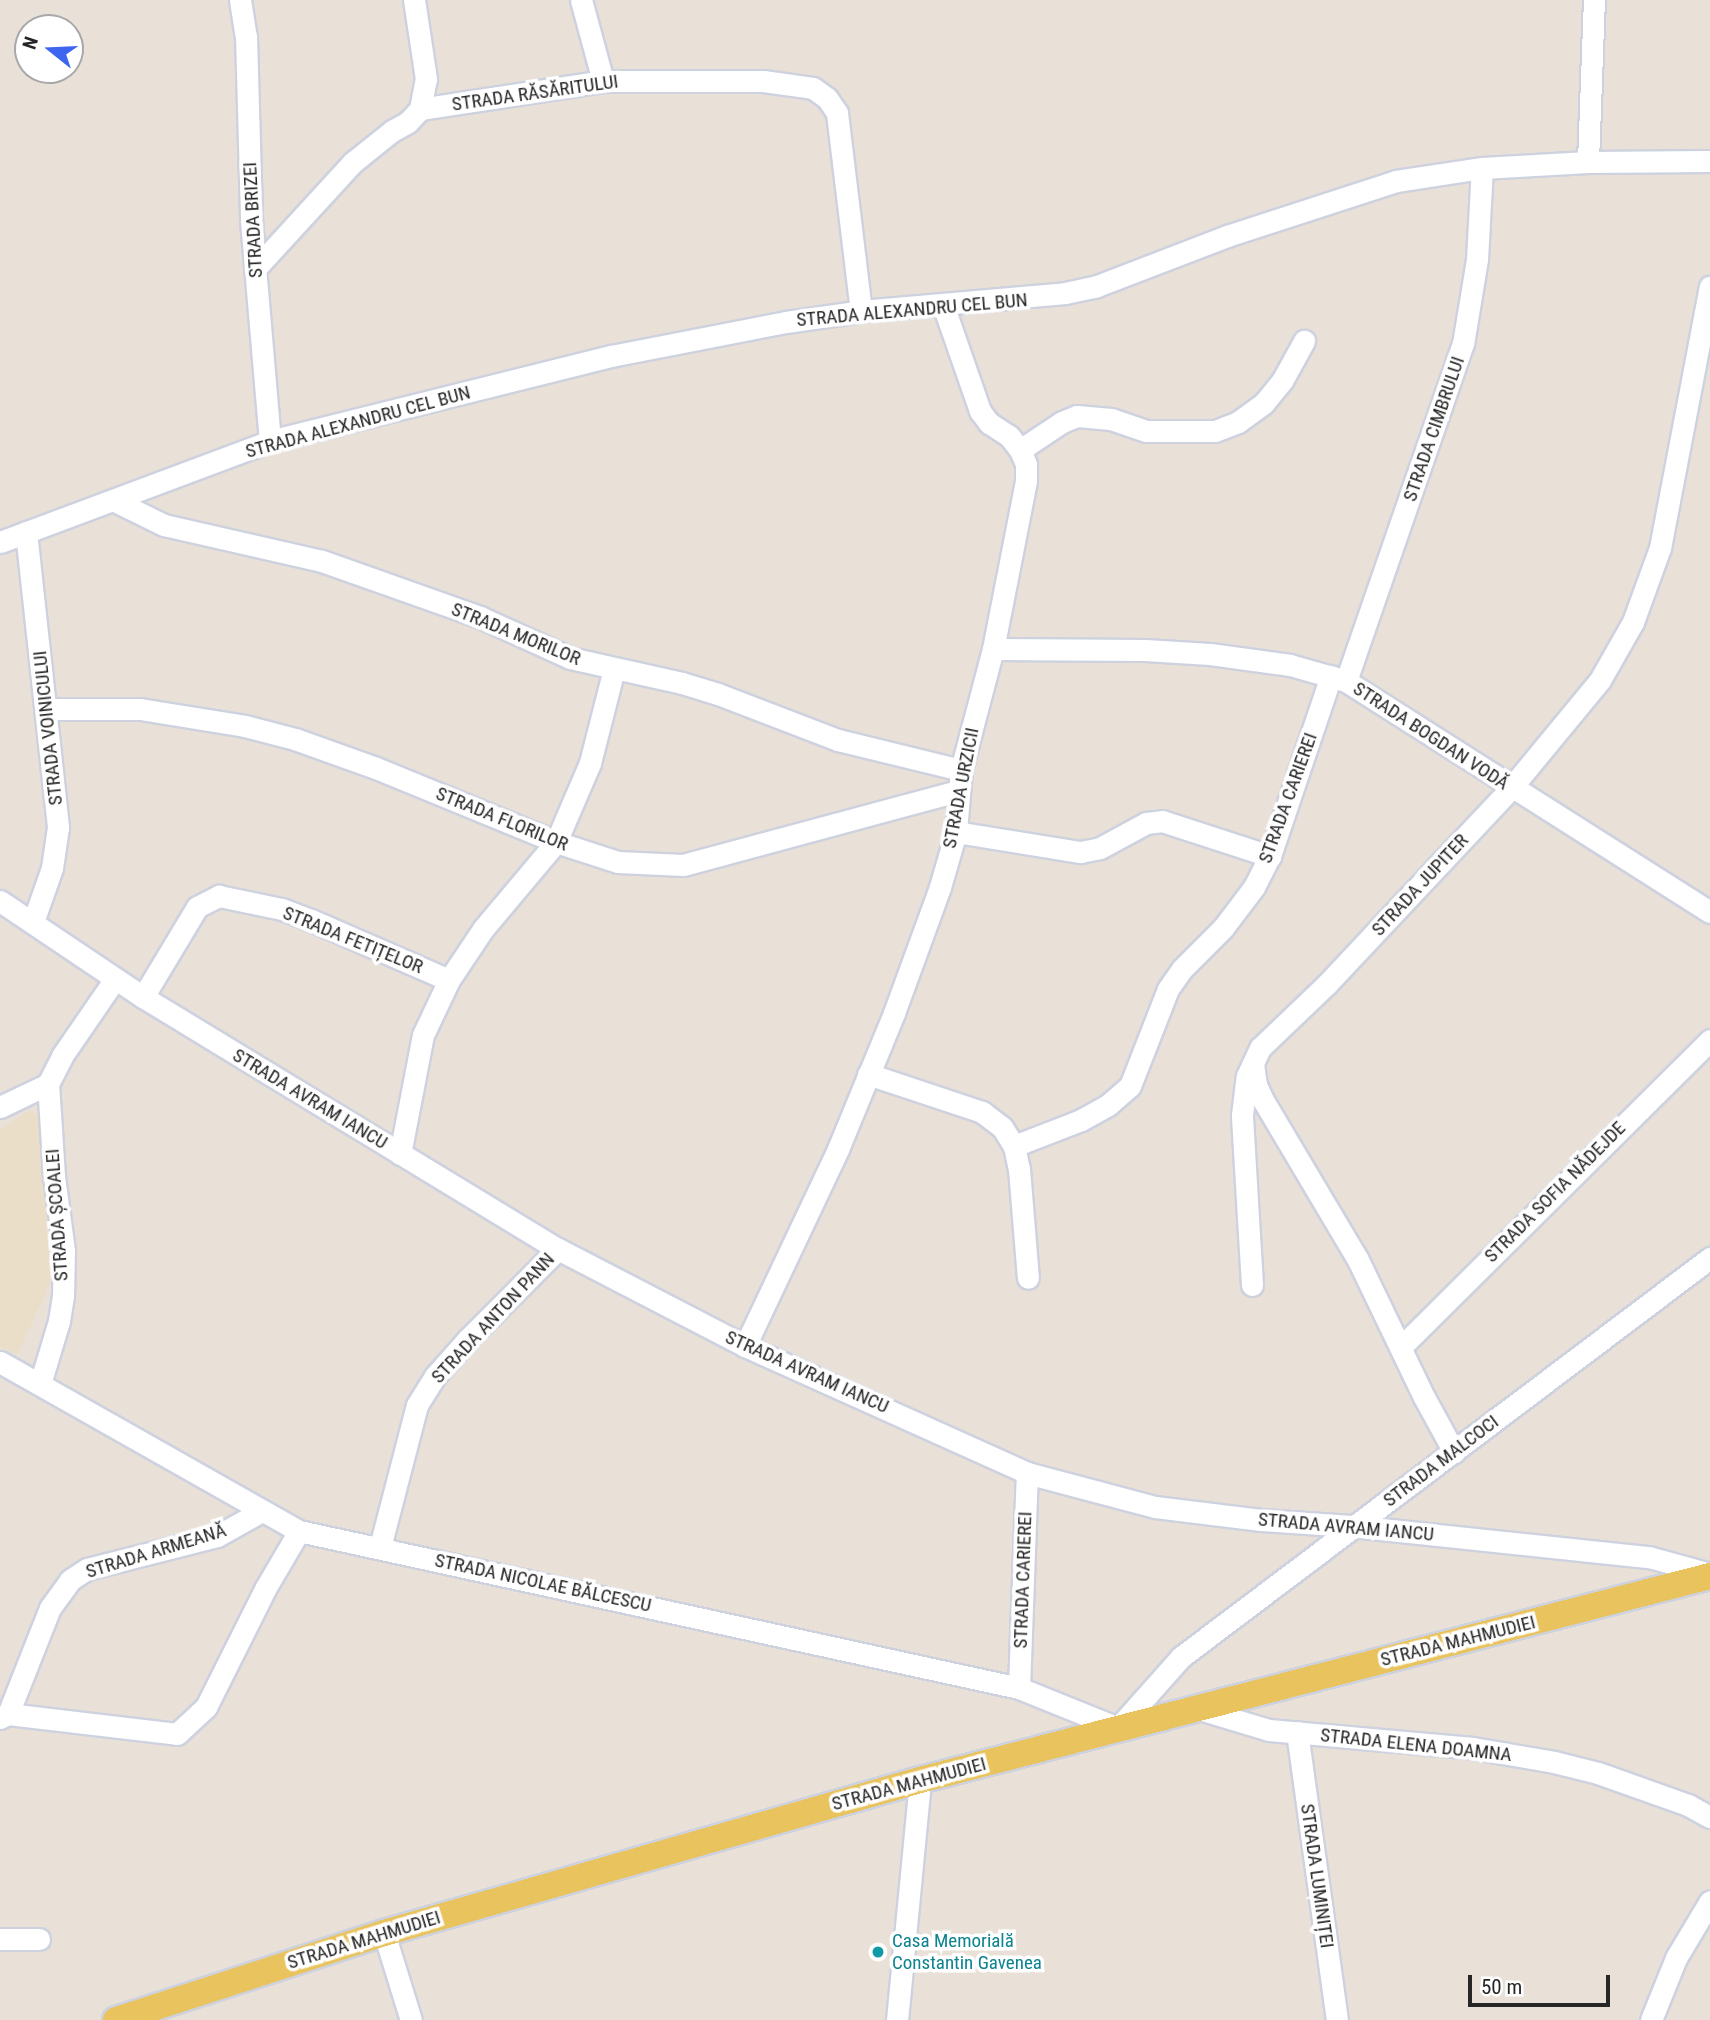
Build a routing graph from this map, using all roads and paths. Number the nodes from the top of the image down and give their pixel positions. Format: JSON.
{"nodes":[{"id":1,"x":240,"y":0,"type":"edge"},
{"id":2,"x":414,"y":0,"type":"edge"},
{"id":3,"x":581,"y":0,"type":"edge"},
{"id":4,"x":1594,"y":0,"type":"edge"},
{"id":5,"x":603,"y":81,"type":"junction"},
{"id":6,"x":420,"y":109,"type":"junction"},
{"id":7,"x":1710,"y":161,"type":"edge"},
{"id":8,"x":1588,"y":162,"type":"junction"},
{"id":9,"x":1482,"y":168,"type":"junction"},
{"id":10,"x":255,"y":269,"type":"junction"},
{"id":11,"x":1710,"y":287,"type":"edge"},
{"id":12,"x":943,"y":304,"type":"junction"},
{"id":13,"x":861,"y":311,"type":"junction"},
{"id":14,"x":1304,"y":341,"type":"dead end"},
{"id":15,"x":270,"y":441,"type":"junction"},
{"id":16,"x":1020,"y":450,"type":"junction"},
{"id":17,"x":115,"y":501,"type":"junction"},
{"id":18,"x":26,"y":532,"type":"junction"},
{"id":19,"x":0,"y":542,"type":"edge"},
{"id":20,"x":993,"y":649,"type":"junction"},
{"id":21,"x":614,"y":669,"type":"junction"},
{"id":22,"x":1339,"y":679,"type":"junction"},
{"id":23,"x":46,"y":709,"type":"junction"},
{"id":24,"x":959,"y":780,"type":"junction"},
{"id":25,"x":1511,"y":788,"type":"junction"},
{"id":26,"x":956,"y":832,"type":"junction"},
{"id":27,"x":556,"y":842,"type":"junction"},
{"id":28,"x":1270,"y":856,"type":"junction"},
{"id":29,"x":0,"y":901,"type":"edge"},
{"id":30,"x":1710,"y":912,"type":"edge"},
{"id":31,"x":33,"y":922,"type":"junction"},
{"id":32,"x":115,"y":979,"type":"junction"},
{"id":33,"x":449,"y":980,"type":"junction"},
{"id":34,"x":143,"y":997,"type":"junction"},
{"id":35,"x":1710,"y":1040,"type":"edge"},
{"id":36,"x":1253,"y":1063,"type":"junction"},
{"id":37,"x":868,"y":1074,"type":"junction"},
{"id":38,"x":48,"y":1084,"type":"junction"},
{"id":39,"x":0,"y":1107,"type":"edge"},
{"id":40,"x":1014,"y":1146,"type":"junction"},
{"id":41,"x":400,"y":1154,"type":"junction"},
{"id":42,"x":558,"y":1249,"type":"junction"},
{"id":43,"x":1710,"y":1258,"type":"edge"},
{"id":44,"x":1028,"y":1278,"type":"dead end"},
{"id":45,"x":1252,"y":1285,"type":"dead end"},
{"id":46,"x":745,"y":1346,"type":"junction"},
{"id":47,"x":1402,"y":1346,"type":"junction"},
{"id":48,"x":0,"y":1362,"type":"edge"},
{"id":49,"x":40,"y":1384,"type":"junction"},
{"id":50,"x":1454,"y":1452,"type":"junction"},
{"id":51,"x":1027,"y":1473,"type":"junction"},
{"id":52,"x":262,"y":1511,"type":"junction"},
{"id":53,"x":1352,"y":1526,"type":"junction"},
{"id":54,"x":299,"y":1531,"type":"junction"},
{"id":55,"x":380,"y":1547,"type":"junction"},
{"id":56,"x":1710,"y":1575,"type":"edge"},
{"id":57,"x":1019,"y":1688,"type":"junction"},
{"id":58,"x":1199,"y":1709,"type":"junction"},
{"id":59,"x":4,"y":1716,"type":"edge"},
{"id":60,"x":1118,"y":1728,"type":"junction"},
{"id":61,"x":1297,"y":1732,"type":"junction"},
{"id":62,"x":920,"y":1780,"type":"junction"},
{"id":63,"x":1710,"y":1817,"type":"edge"},
{"id":64,"x":1710,"y":1901,"type":"edge"},
{"id":65,"x":384,"y":1933,"type":"junction"},
{"id":66,"x":0,"y":1939,"type":"edge"},
{"id":67,"x":39,"y":1939,"type":"dead end"},
{"id":68,"x":116,"y":2020,"type":"edge"},
{"id":69,"x":411,"y":2020,"type":"edge"},
{"id":70,"x":897,"y":2020,"type":"edge"},
{"id":71,"x":1337,"y":2020,"type":"edge"},
{"id":72,"x":1651,"y":2020,"type":"edge"}],
"edges":[{"from":1,"to":10,"type":"street","name":"STRADA BRIZEI"},
{"from":2,"to":6,"type":"street"},
{"from":3,"to":5,"type":"street"},
{"from":4,"to":8,"type":"street"},
{"from":5,"to":6,"type":"street","name":"STRADA RĂSĂRITULUI"},
{"from":5,"to":13,"type":"street","name":"STRADA RĂSĂRITULUI"},
{"from":6,"to":10,"type":"street"},
{"from":7,"to":8,"type":"street","name":"STRADA ALEXANDRU CEL BUN"},
{"from":8,"to":9,"type":"street","name":"STRADA ALEXANDRU CEL BUN"},
{"from":9,"to":12,"type":"street","name":"STRADA ALEXANDRU CEL BUN"},
{"from":9,"to":22,"type":"street","name":"STRADA CIMBRULUI"},
{"from":10,"to":15,"type":"street","name":"STRADA BRIZEI"},
{"from":11,"to":25,"type":"street","name":"STRADA JUPITER"},
{"from":12,"to":13,"type":"street","name":"STRADA ALEXANDRU CEL BUN"},
{"from":12,"to":16,"type":"street"},
{"from":13,"to":15,"type":"street","name":"STRADA ALEXANDRU CEL BUN"},
{"from":14,"to":16,"type":"street"},
{"from":15,"to":17,"type":"street","name":"STRADA ALEXANDRU CEL BUN"},
{"from":16,"to":20,"type":"street","name":"STRADA URZICII"},
{"from":17,"to":18,"type":"street","name":"STRADA ALEXANDRU CEL BUN"},
{"from":17,"to":21,"type":"street","name":"STRADA MORILOR"},
{"from":18,"to":19,"type":"street","name":"STRADA ALEXANDRU CEL BUN"},
{"from":18,"to":23,"type":"street","name":"STRADA VOINICULUI"},
{"from":20,"to":22,"type":"street","name":"STRADA BOGDAN VODĂ"},
{"from":20,"to":24,"type":"street","name":"STRADA URZICII"},
{"from":21,"to":24,"type":"street","name":"STRADA MORILOR"},
{"from":21,"to":27,"type":"street"},
{"from":22,"to":25,"type":"street","name":"STRADA BOGDAN VODĂ"},
{"from":22,"to":28,"type":"street","name":"STRADA CARIEREI"},
{"from":23,"to":27,"type":"street","name":"STRADA FLORILOR"},
{"from":23,"to":31,"type":"street","name":"STRADA VOINICULUI"},
{"from":24,"to":26,"type":"street","name":"STRADA URZICII"},
{"from":24,"to":27,"type":"street","name":"STRADA FLORILOR"},
{"from":25,"to":30,"type":"street","name":"STRADA BOGDAN VODĂ"},
{"from":25,"to":36,"type":"street","name":"STRADA JUPITER"},
{"from":26,"to":28,"type":"street"},
{"from":26,"to":37,"type":"street","name":"STRADA URZICII"},
{"from":27,"to":33,"type":"street"},
{"from":28,"to":40,"type":"street","name":"STRADA CARIEREI"},
{"from":29,"to":31,"type":"street","name":"STRADA AVRAM IANCU"},
{"from":31,"to":32,"type":"street","name":"STRADA AVRAM IANCU"},
{"from":32,"to":34,"type":"street","name":"STRADA AVRAM IANCU"},
{"from":32,"to":38,"type":"street"},
{"from":33,"to":34,"type":"street","name":"STRADA FETIȚELOR"},
{"from":33,"to":41,"type":"street"},
{"from":34,"to":41,"type":"street","name":"STRADA AVRAM IANCU"},
{"from":35,"to":47,"type":"street","name":"STRADA SOFIA NĂDEJDE"},
{"from":36,"to":45,"type":"street","name":"STRADA JUPITER"},
{"from":36,"to":47,"type":"street"},
{"from":37,"to":40,"type":"street"},
{"from":37,"to":46,"type":"street","name":"STRADA URZICII"},
{"from":38,"to":39,"type":"street"},
{"from":38,"to":49,"type":"street","name":"STRADA ȘCOALEI"},
{"from":40,"to":44,"type":"street"},
{"from":41,"to":42,"type":"street","name":"STRADA AVRAM IANCU"},
{"from":42,"to":46,"type":"street","name":"STRADA AVRAM IANCU"},
{"from":42,"to":55,"type":"street","name":"STRADA ANTON PANN"},
{"from":43,"to":50,"type":"street","name":"STRADA MALCOCI"},
{"from":46,"to":51,"type":"street","name":"STRADA AVRAM IANCU"},
{"from":47,"to":50,"type":"street"},
{"from":48,"to":49,"type":"street","name":"STRADA NICOLAE BĂLCESCU"},
{"from":49,"to":52,"type":"street","name":"STRADA NICOLAE BĂLCESCU"},
{"from":50,"to":53,"type":"street","name":"STRADA MALCOCI"},
{"from":51,"to":53,"type":"street","name":"STRADA AVRAM IANCU"},
{"from":51,"to":57,"type":"street","name":"STRADA CARIEREI"},
{"from":52,"to":54,"type":"street","name":"STRADA NICOLAE BĂLCESCU"},
{"from":52,"to":59,"type":"street","name":"STRADA ARMEANĂ"},
{"from":53,"to":56,"type":"street","name":"STRADA AVRAM IANCU"},
{"from":53,"to":60,"type":"street","name":"STRADA MALCOCI"},
{"from":54,"to":55,"type":"street","name":"STRADA NICOLAE BĂLCESCU"},
{"from":54,"to":59,"type":"street"},
{"from":55,"to":57,"type":"street","name":"STRADA NICOLAE BĂLCESCU"},
{"from":56,"to":58,"type":"main road","name":"STRADA MAHMUDIEI"},
{"from":57,"to":60,"type":"street","name":"STRADA NICOLAE BĂLCESCU"},
{"from":58,"to":60,"type":"main road","name":"STRADA MAHMUDIEI"},
{"from":58,"to":61,"type":"street","name":"STRADA ELENA DOAMNA"},
{"from":60,"to":62,"type":"main road","name":"STRADA MAHMUDIEI"},
{"from":61,"to":63,"type":"street","name":"STRADA ELENA DOAMNA"},
{"from":61,"to":71,"type":"street","name":"STRADA LUMINIȚEI"},
{"from":62,"to":65,"type":"main road","name":"STRADA MAHMUDIEI"},
{"from":62,"to":70,"type":"street"},
{"from":64,"to":72,"type":"street"},
{"from":65,"to":68,"type":"main road","name":"STRADA MAHMUDIEI"},
{"from":65,"to":69,"type":"street"},
{"from":66,"to":67,"type":"street"}]}
